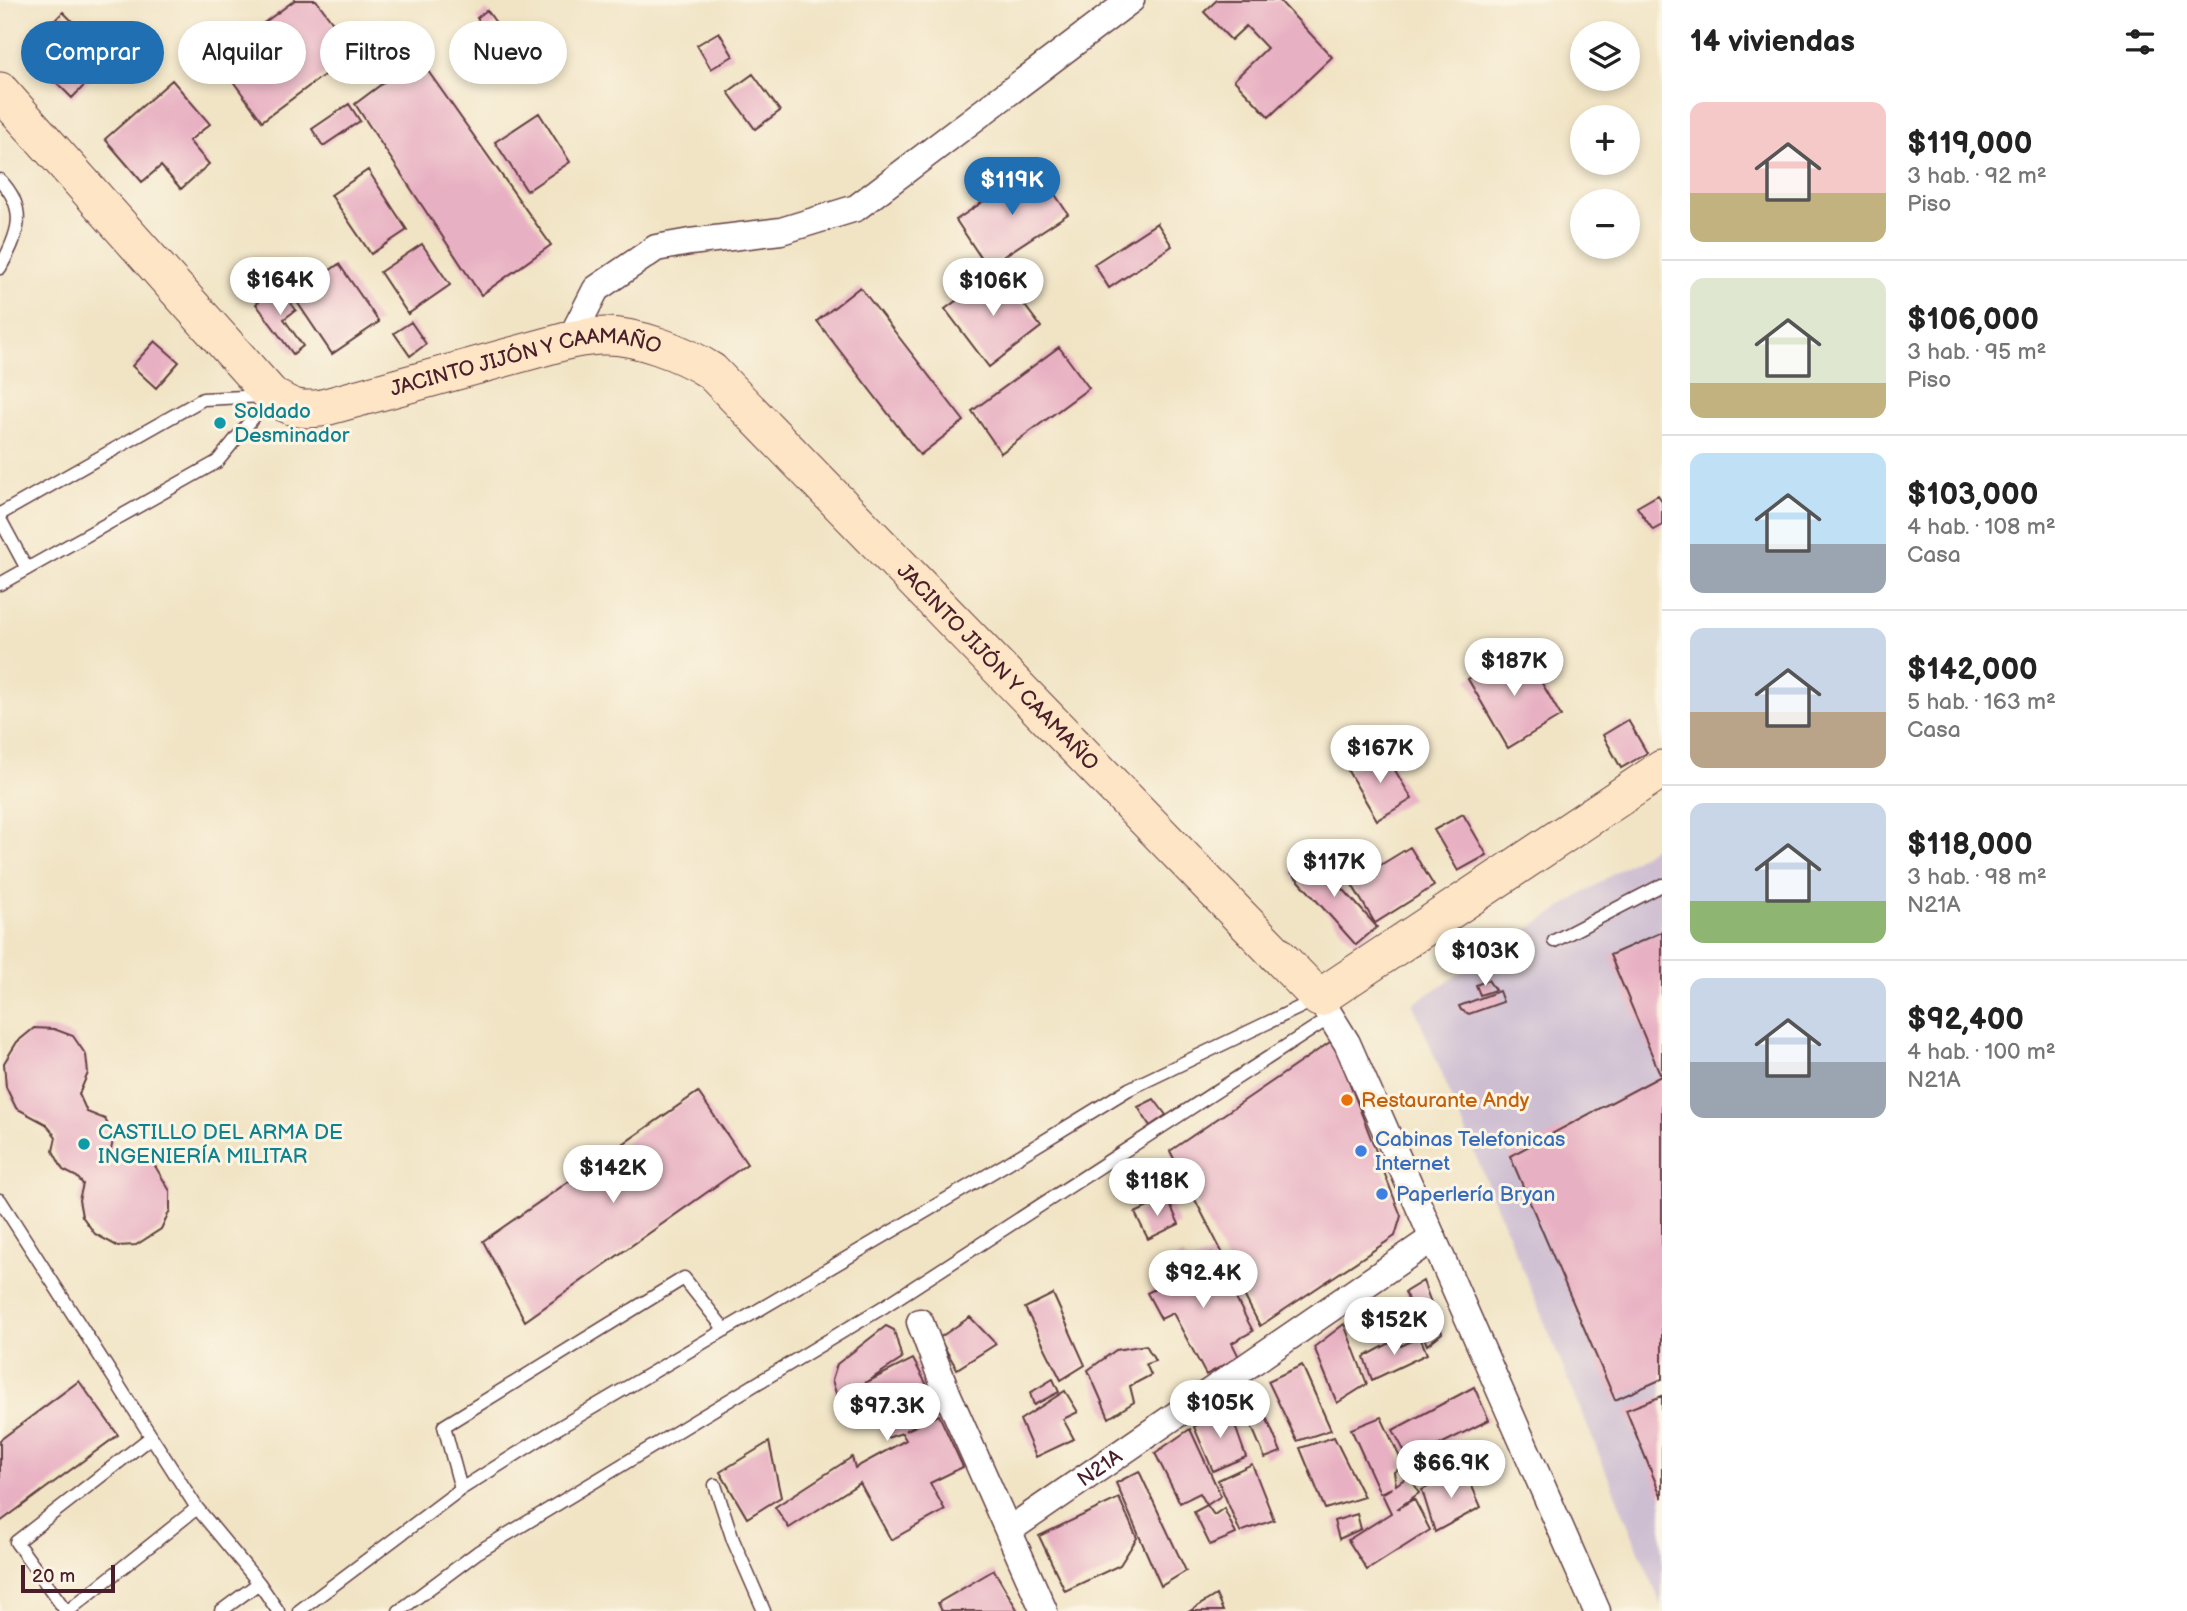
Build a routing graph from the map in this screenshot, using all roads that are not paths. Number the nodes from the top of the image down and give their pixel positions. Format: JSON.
{"nodes":[{"id":1,"x":1131,"y":0,"type":"edge"},
{"id":2,"x":0,"y":91,"type":"edge"},
{"id":3,"x":0,"y":180,"type":"edge"},
{"id":4,"x":4,"y":251,"type":"edge"},
{"id":5,"x":0,"y":268,"type":"edge"},
{"id":6,"x":570,"y":340,"type":"junction"},
{"id":7,"x":271,"y":396,"type":"junction"},
{"id":8,"x":0,"y":517,"type":"edge"},
{"id":9,"x":27,"y":569,"type":"junction"},
{"id":10,"x":0,"y":584,"type":"edge"},
{"id":11,"x":1662,"y":769,"type":"edge"},
{"id":12,"x":1662,"y":885,"type":"edge"},
{"id":13,"x":1554,"y":941,"type":"dead end"},
{"id":14,"x":1325,"y":1008,"type":"junction"},
{"id":15,"x":0,"y":1200,"type":"edge"},
{"id":16,"x":1433,"y":1238,"type":"junction"},
{"id":17,"x":920,"y":1322,"type":"dead end"},
{"id":18,"x":725,"y":1330,"type":"junction"},
{"id":19,"x":151,"y":1437,"type":"junction"},
{"id":20,"x":715,"y":1485,"type":"dead end"},
{"id":21,"x":461,"y":1489,"type":"junction"},
{"id":22,"x":197,"y":1508,"type":"junction"},
{"id":23,"x":1009,"y":1530,"type":"junction"},
{"id":24,"x":259,"y":1583,"type":"junction"},
{"id":25,"x":67,"y":1611,"type":"edge"},
{"id":26,"x":221,"y":1611,"type":"edge"},
{"id":27,"x":278,"y":1611,"type":"edge"},
{"id":28,"x":299,"y":1611,"type":"edge"},
{"id":29,"x":399,"y":1611,"type":"edge"},
{"id":30,"x":764,"y":1611,"type":"edge"},
{"id":31,"x":1044,"y":1611,"type":"edge"},
{"id":32,"x":1597,"y":1611,"type":"edge"}],
"edges":[{"from":1,"to":6,"type":"street"},
{"from":2,"to":7,"type":"street"},
{"from":3,"to":4,"type":"lane"},
{"from":4,"to":5,"type":"lane"},
{"from":6,"to":7,"type":"street","name":"JACINTO JIJÓN Y CAAMAÑO"},
{"from":6,"to":14,"type":"street","name":"JACINTO JIJÓN Y CAAMAÑO"},
{"from":7,"to":8,"type":"lane","name":"JACINTO JIJÓN Y CAAMAÑO"},
{"from":7,"to":9,"type":"lane"},
{"from":8,"to":9,"type":"lane"},
{"from":9,"to":10,"type":"lane"},
{"from":11,"to":14,"type":"street"},
{"from":12,"to":13,"type":"lane"},
{"from":14,"to":16,"type":"street"},
{"from":14,"to":18,"type":"lane"},
{"from":14,"to":29,"type":"lane"},
{"from":15,"to":19,"type":"lane"},
{"from":16,"to":23,"type":"street","name":"N21A"},
{"from":16,"to":32,"type":"street"},
{"from":17,"to":23,"type":"street"},
{"from":18,"to":21,"type":"lane"},
{"from":18,"to":21,"type":"lane"},
{"from":19,"to":22,"type":"lane"},
{"from":19,"to":25,"type":"lane"},
{"from":20,"to":30,"type":"lane"},
{"from":21,"to":28,"type":"lane"},
{"from":22,"to":24,"type":"lane"},
{"from":22,"to":25,"type":"lane"},
{"from":23,"to":31,"type":"street"},
{"from":24,"to":26,"type":"lane"},
{"from":24,"to":27,"type":"lane"}]}
